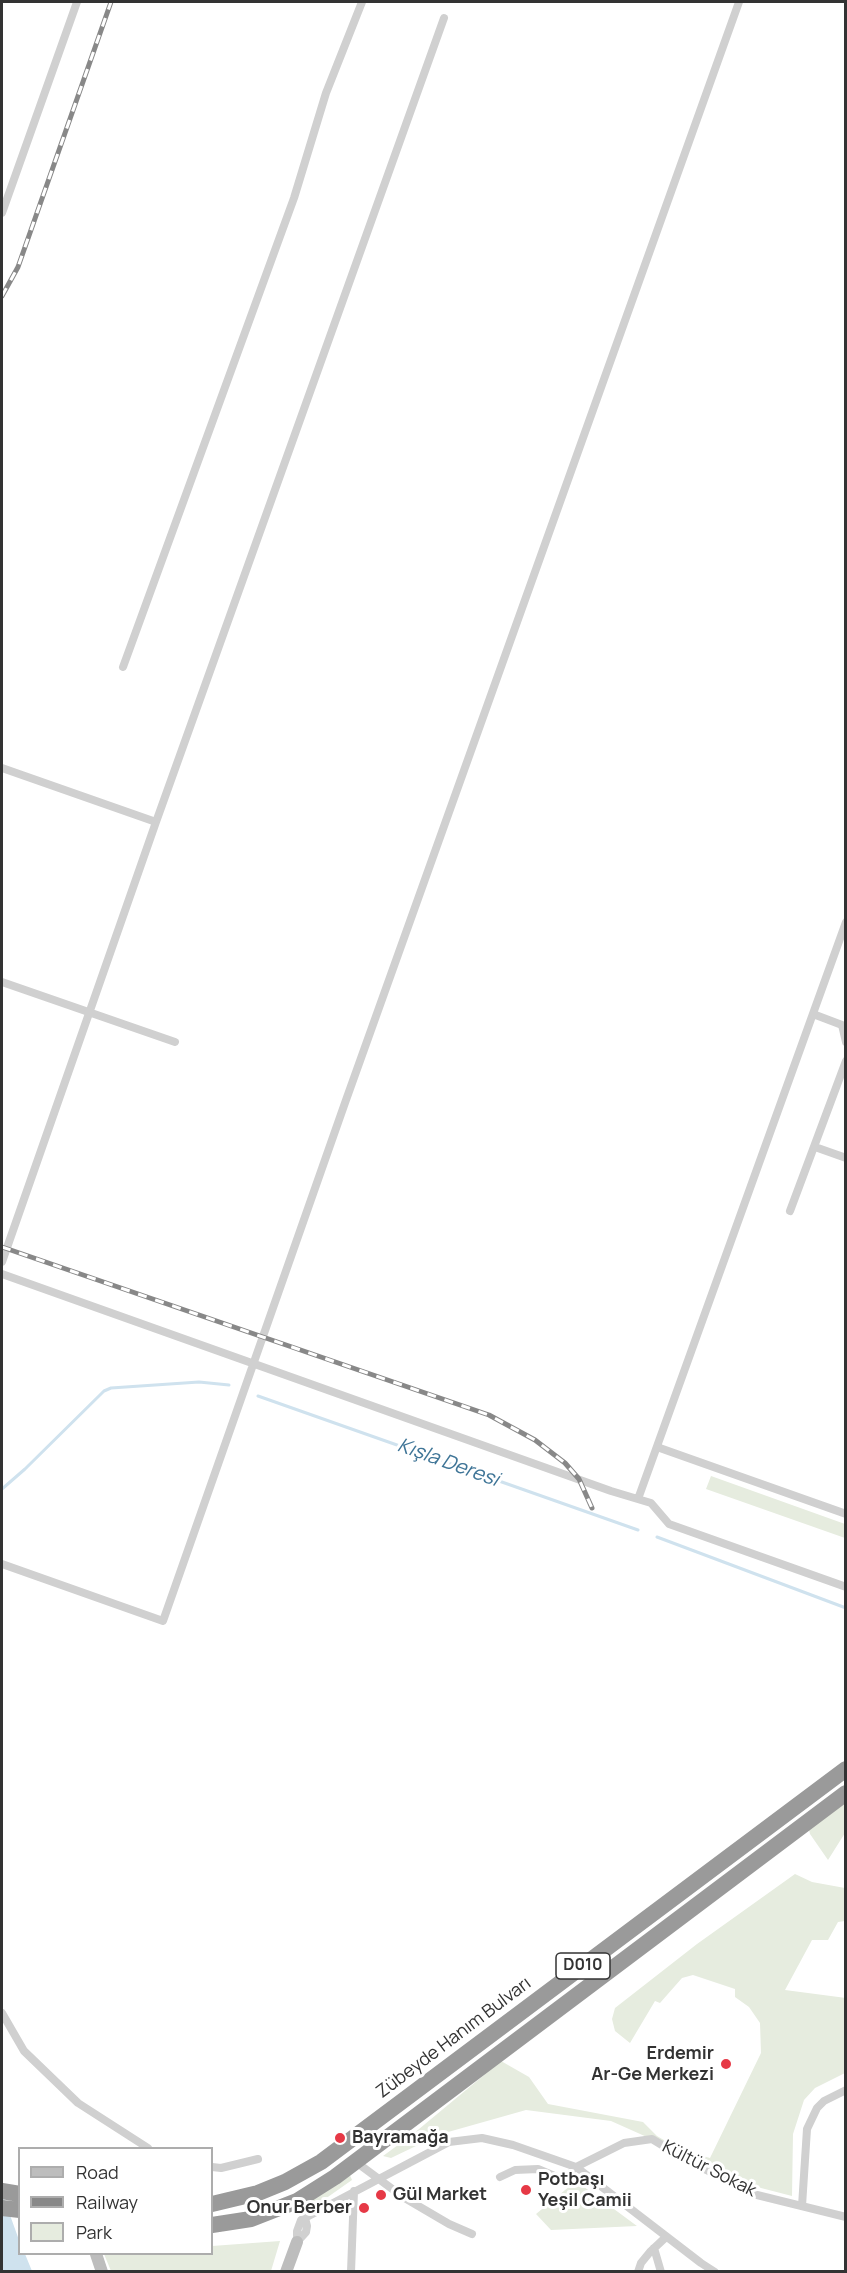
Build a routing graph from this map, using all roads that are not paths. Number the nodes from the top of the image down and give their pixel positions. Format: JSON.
{"nodes":[{"id":1,"x":76,"y":2,"type":"edge"},
{"id":2,"x":362,"y":2,"type":"edge"},
{"id":3,"x":739,"y":2,"type":"edge"},
{"id":4,"x":444,"y":18,"type":"dead end"},
{"id":5,"x":2,"y":213,"type":"edge"},
{"id":6,"x":123,"y":667,"type":"dead end"},
{"id":7,"x":2,"y":768,"type":"edge"},
{"id":8,"x":156,"y":822,"type":"junction"},
{"id":9,"x":846,"y":922,"type":"edge"},
{"id":10,"x":2,"y":982,"type":"edge"},
{"id":11,"x":89,"y":1013,"type":"junction"},
{"id":12,"x":813,"y":1014,"type":"junction"},
{"id":13,"x":844,"y":1025,"type":"edge"},
{"id":14,"x":175,"y":1042,"type":"dead end"},
{"id":15,"x":846,"y":1042,"type":"edge"},
{"id":16,"x":846,"y":1061,"type":"edge"},
{"id":17,"x":815,"y":1147,"type":"junction"},
{"id":18,"x":846,"y":1158,"type":"edge"},
{"id":19,"x":790,"y":1211,"type":"dead end"},
{"id":20,"x":2,"y":1262,"type":"edge"},
{"id":21,"x":2,"y":1274,"type":"edge"},
{"id":22,"x":254,"y":1363,"type":"junction"},
{"id":23,"x":657,"y":1447,"type":"junction"},
{"id":24,"x":638,"y":1499,"type":"junction"},
{"id":25,"x":846,"y":1514,"type":"edge"},
{"id":26,"x":2,"y":1564,"type":"edge"},
{"id":27,"x":846,"y":1587,"type":"edge"},
{"id":28,"x":846,"y":1769,"type":"edge"},
{"id":29,"x":846,"y":1793,"type":"edge"},
{"id":30,"x":2,"y":2013,"type":"edge"},
{"id":31,"x":846,"y":2090,"type":"edge"},
{"id":32,"x":146,"y":2147,"type":"edge"},
{"id":33,"x":258,"y":2159,"type":"dead end"},
{"id":34,"x":356,"y":2162,"type":"junction"},
{"id":35,"x":213,"y":2167,"type":"edge"},
{"id":36,"x":576,"y":2167,"type":"junction"},
{"id":37,"x":500,"y":2177,"type":"dead end"},
{"id":38,"x":379,"y":2180,"type":"junction"},
{"id":39,"x":285,"y":2182,"type":"junction"},
{"id":40,"x":2,"y":2191,"type":"edge"},
{"id":41,"x":354,"y":2191,"type":"junction"},
{"id":42,"x":18,"y":2194,"type":"edge"},
{"id":43,"x":213,"y":2204,"type":"edge"},
{"id":44,"x":291,"y":2204,"type":"junction"},
{"id":45,"x":802,"y":2206,"type":"junction"},
{"id":46,"x":2,"y":2208,"type":"edge"},
{"id":47,"x":18,"y":2210,"type":"edge"},
{"id":48,"x":846,"y":2217,"type":"edge"},
{"id":49,"x":303,"y":2219,"type":"junction"},
{"id":50,"x":213,"y":2225,"type":"edge"},
{"id":51,"x":472,"y":2234,"type":"dead end"},
{"id":52,"x":666,"y":2237,"type":"junction"},
{"id":53,"x":297,"y":2242,"type":"joint"},
{"id":54,"x":654,"y":2248,"type":"junction"},
{"id":55,"x":97,"y":2255,"type":"edge"},
{"id":56,"x":102,"y":2271,"type":"edge"},
{"id":57,"x":286,"y":2271,"type":"edge"},
{"id":58,"x":351,"y":2271,"type":"edge"},
{"id":59,"x":638,"y":2271,"type":"edge"},
{"id":60,"x":661,"y":2271,"type":"edge"},
{"id":61,"x":715,"y":2271,"type":"edge"}],
"edges":[{"from":1,"to":5,"type":"street"},
{"from":2,"to":6,"type":"street"},
{"from":3,"to":22,"type":"street"},
{"from":4,"to":8,"type":"street"},
{"from":7,"to":8,"type":"street"},
{"from":8,"to":11,"type":"street"},
{"from":9,"to":12,"type":"street"},
{"from":10,"to":11,"type":"street"},
{"from":11,"to":14,"type":"street"},
{"from":11,"to":20,"type":"street"},
{"from":12,"to":13,"type":"street"},
{"from":12,"to":23,"type":"street"},
{"from":13,"to":15,"type":"street"},
{"from":16,"to":17,"type":"street"},
{"from":17,"to":18,"type":"street"},
{"from":17,"to":19,"type":"street"},
{"from":21,"to":22,"type":"street"},
{"from":22,"to":24,"type":"street"},
{"from":22,"to":26,"type":"street"},
{"from":23,"to":24,"type":"street"},
{"from":23,"to":25,"type":"street"},
{"from":24,"to":27,"type":"street"},
{"from":28,"to":39,"type":"highway","name":"Zübeyde Hanım Bulvarı","number":"D010"},
{"from":29,"to":34,"type":"highway","number":"D010"},
{"from":30,"to":32,"type":"street"},
{"from":31,"to":45,"type":"street"},
{"from":33,"to":35,"type":"street"},
{"from":34,"to":38,"type":"street"},
{"from":34,"to":44,"type":"highway","number":"D010"},
{"from":36,"to":37,"type":"street","name":"Kültür Sokak"},
{"from":36,"to":38,"type":"street"},
{"from":36,"to":45,"type":"street","name":"Kültür Sokak"},
{"from":36,"to":52,"type":"street"},
{"from":38,"to":41,"type":"street"},
{"from":38,"to":51,"type":"street"},
{"from":39,"to":43,"type":"highway","name":"Zübeyde Hanım Bulvarı","number":"D010"},
{"from":39,"to":44,"type":"highway"},
{"from":40,"to":42,"type":"highway"},
{"from":41,"to":49,"type":"street"},
{"from":41,"to":58,"type":"street"},
{"from":44,"to":49,"type":"street"},
{"from":44,"to":50,"type":"highway","number":"D010"},
{"from":45,"to":48,"type":"street","name":"Kültür Sokak"},
{"from":46,"to":47,"type":"highway"},
{"from":49,"to":53,"type":"street"},
{"from":52,"to":54,"type":"street"},
{"from":52,"to":61,"type":"street"},
{"from":53,"to":57,"type":"street"},
{"from":54,"to":59,"type":"street"},
{"from":54,"to":60,"type":"street"},
{"from":55,"to":56,"type":"street"}]}
